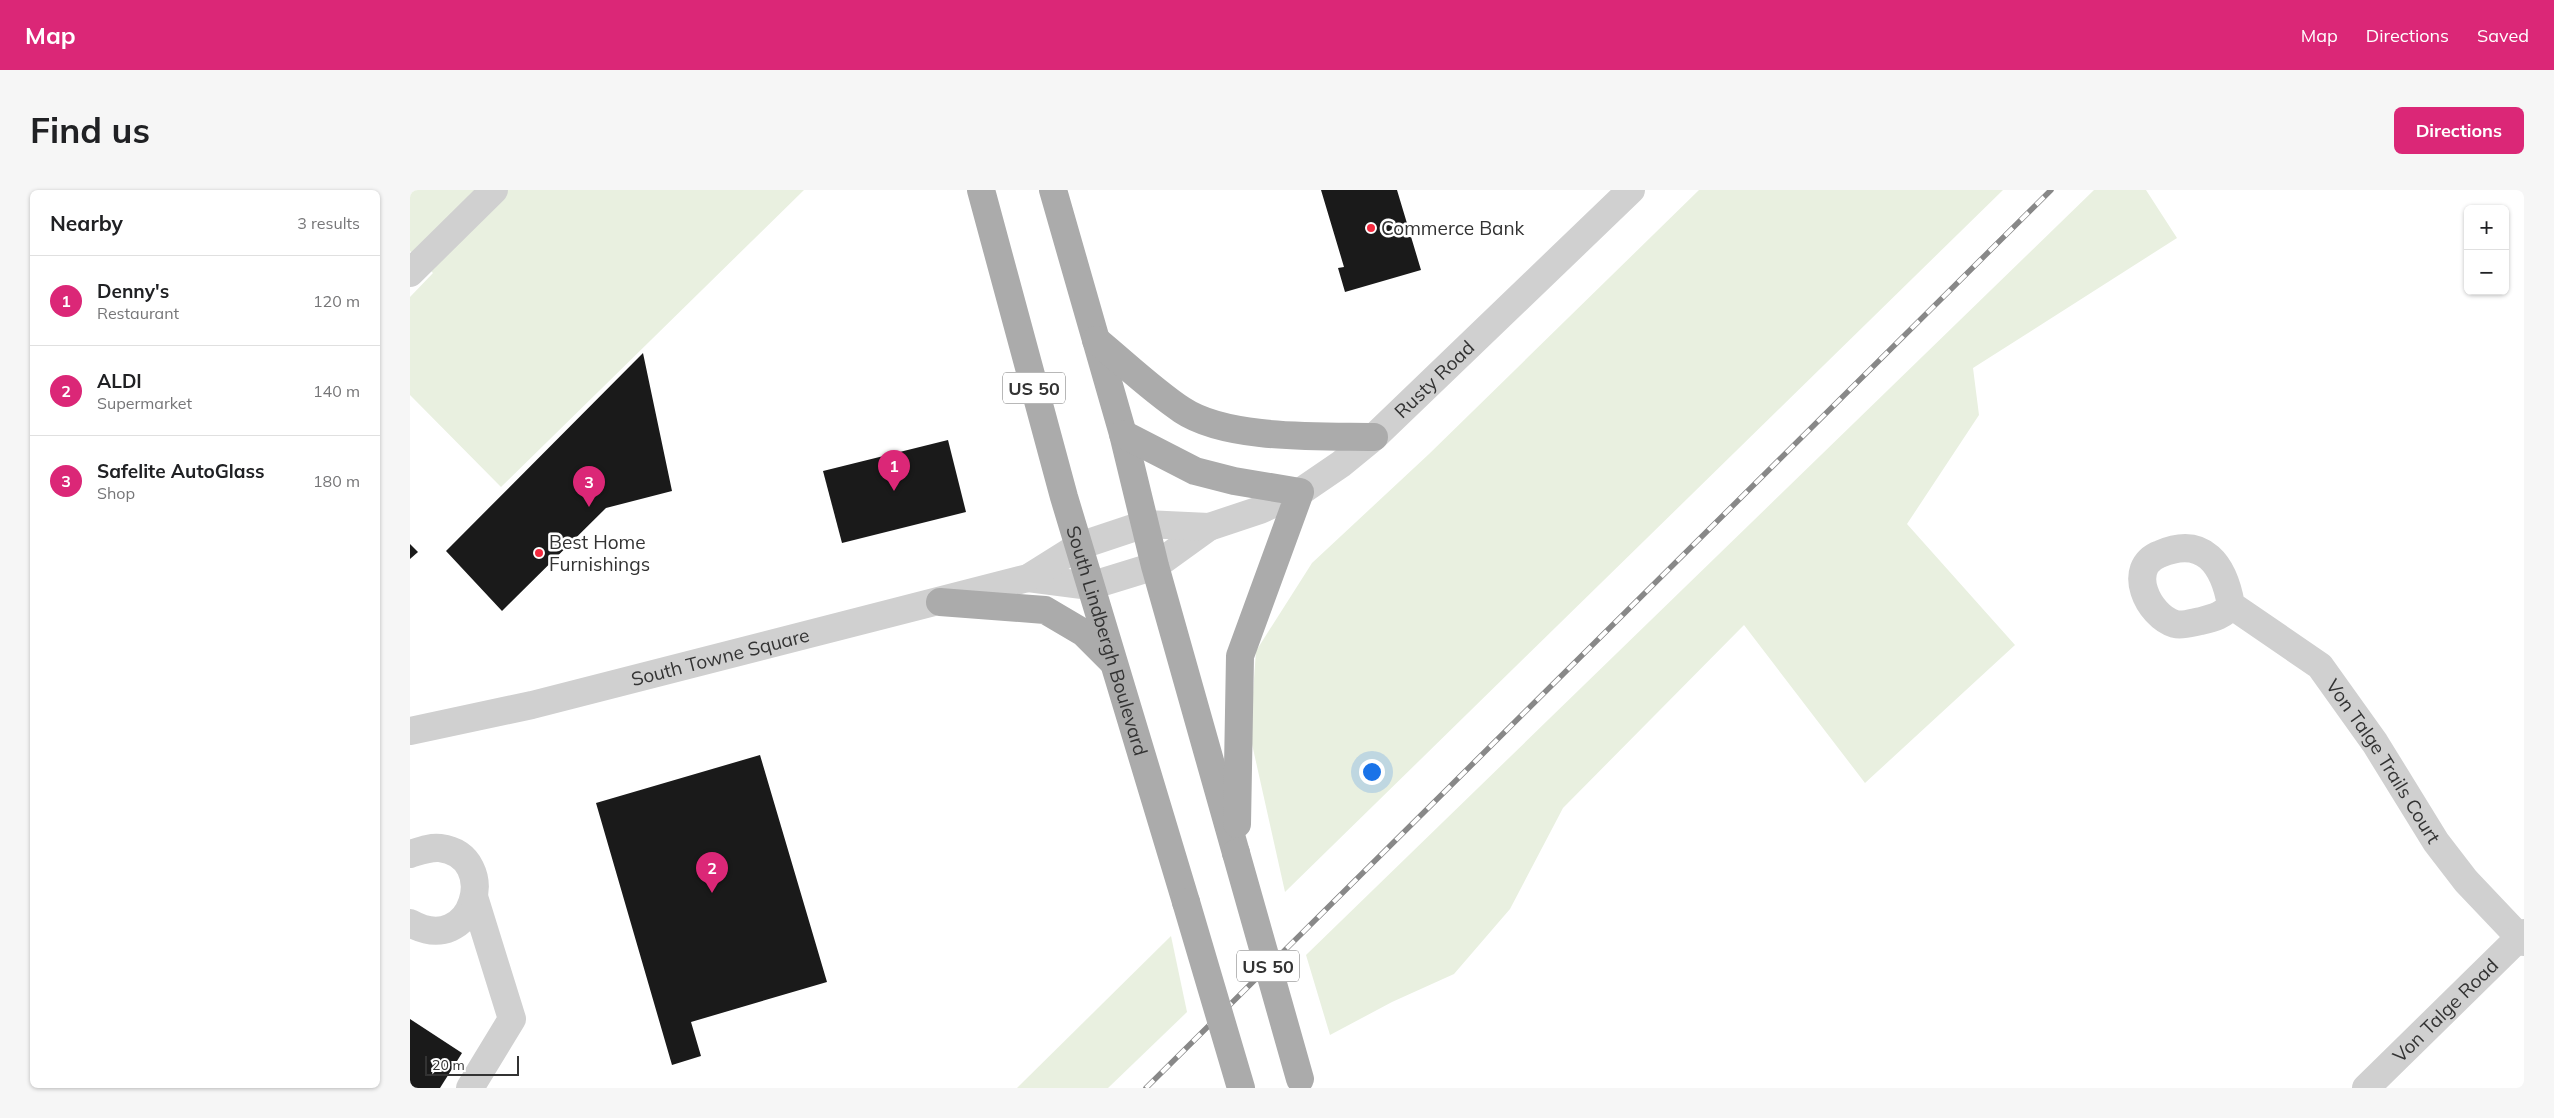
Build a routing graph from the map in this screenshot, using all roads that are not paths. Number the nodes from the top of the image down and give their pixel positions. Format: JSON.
{"nodes":[{"id":1,"x":494,"y":190,"type":"edge"},
{"id":2,"x":981,"y":190,"type":"edge"},
{"id":3,"x":1053,"y":190,"type":"edge"},
{"id":4,"x":1632,"y":190,"type":"edge"},
{"id":5,"x":410,"y":273,"type":"edge"},
{"id":6,"x":1096,"y":340,"type":"junction"},
{"id":7,"x":1123,"y":434,"type":"junction"},
{"id":8,"x":1374,"y":437,"type":"junction"},
{"id":9,"x":1300,"y":492,"type":"junction"},
{"id":10,"x":1145,"y":524,"type":"junction"},
{"id":11,"x":1209,"y":527,"type":"junction"},
{"id":12,"x":1078,"y":546,"type":"junction"},
{"id":13,"x":1155,"y":566,"type":"junction"},
{"id":14,"x":1028,"y":578,"type":"junction"},
{"id":15,"x":1090,"y":586,"type":"junction"},
{"id":16,"x":940,"y":602,"type":"junction"},
{"id":17,"x":2231,"y":605,"type":"dead end"},
{"id":18,"x":1114,"y":663,"type":"junction"},
{"id":19,"x":410,"y":731,"type":"edge"},
{"id":20,"x":1236,"y":853,"type":"junction"},
{"id":21,"x":410,"y":854,"type":"edge"},
{"id":22,"x":475,"y":900,"type":"junction"},
{"id":23,"x":410,"y":923,"type":"edge"},
{"id":24,"x":2523,"y":938,"type":"edge"},
{"id":25,"x":1302,"y":1084,"type":"edge"},
{"id":26,"x":470,"y":1088,"type":"edge"},
{"id":27,"x":1240,"y":1088,"type":"edge"},
{"id":28,"x":2366,"y":1088,"type":"edge"}],
"edges":[{"from":1,"to":5,"type":"street"},
{"from":2,"to":12,"type":"main road","name":"South Lindbergh Boulevard","number":"US 50"},
{"from":3,"to":6,"type":"main road","number":"US 50"},
{"from":4,"to":8,"type":"street","name":"Rusty Road"},
{"from":6,"to":7,"type":"main road","number":"US 50"},
{"from":6,"to":8,"type":"main road"},
{"from":7,"to":9,"type":"main road"},
{"from":7,"to":10,"type":"main road","number":"US 50"},
{"from":8,"to":9,"type":"street","name":"Rusty Road"},
{"from":9,"to":11,"type":"street","name":"Rusty Road"},
{"from":9,"to":20,"type":"main road"},
{"from":10,"to":11,"type":"street","name":"Rusty Road"},
{"from":10,"to":12,"type":"street","name":"South Towne Square"},
{"from":10,"to":13,"type":"main road","number":"US 50"},
{"from":11,"to":13,"type":"street","name":"Rusty Road"},
{"from":12,"to":14,"type":"street","name":"South Towne Square"},
{"from":12,"to":15,"type":"main road","name":"South Lindbergh Boulevard","number":"US 50"},
{"from":13,"to":15,"type":"street","name":"Rusty Road"},
{"from":13,"to":20,"type":"main road","number":"US 50"},
{"from":14,"to":15,"type":"street","name":"South Towne Square"},
{"from":14,"to":16,"type":"street","name":"South Towne Square"},
{"from":15,"to":18,"type":"main road","name":"South Lindbergh Boulevard","number":"US 50"},
{"from":16,"to":18,"type":"main road"},
{"from":16,"to":19,"type":"street","name":"South Towne Square"},
{"from":17,"to":24,"type":"street","name":"Von Talge Trails Court"},
{"from":18,"to":27,"type":"main road","name":"South Lindbergh Boulevard","number":"US 50","bridge":true},
{"from":20,"to":25,"type":"main road","number":"US 50","bridge":true},
{"from":21,"to":22,"type":"street"},
{"from":22,"to":23,"type":"street"},
{"from":22,"to":26,"type":"street"},
{"from":24,"to":28,"type":"street","name":"Von Talge Road"}]}
